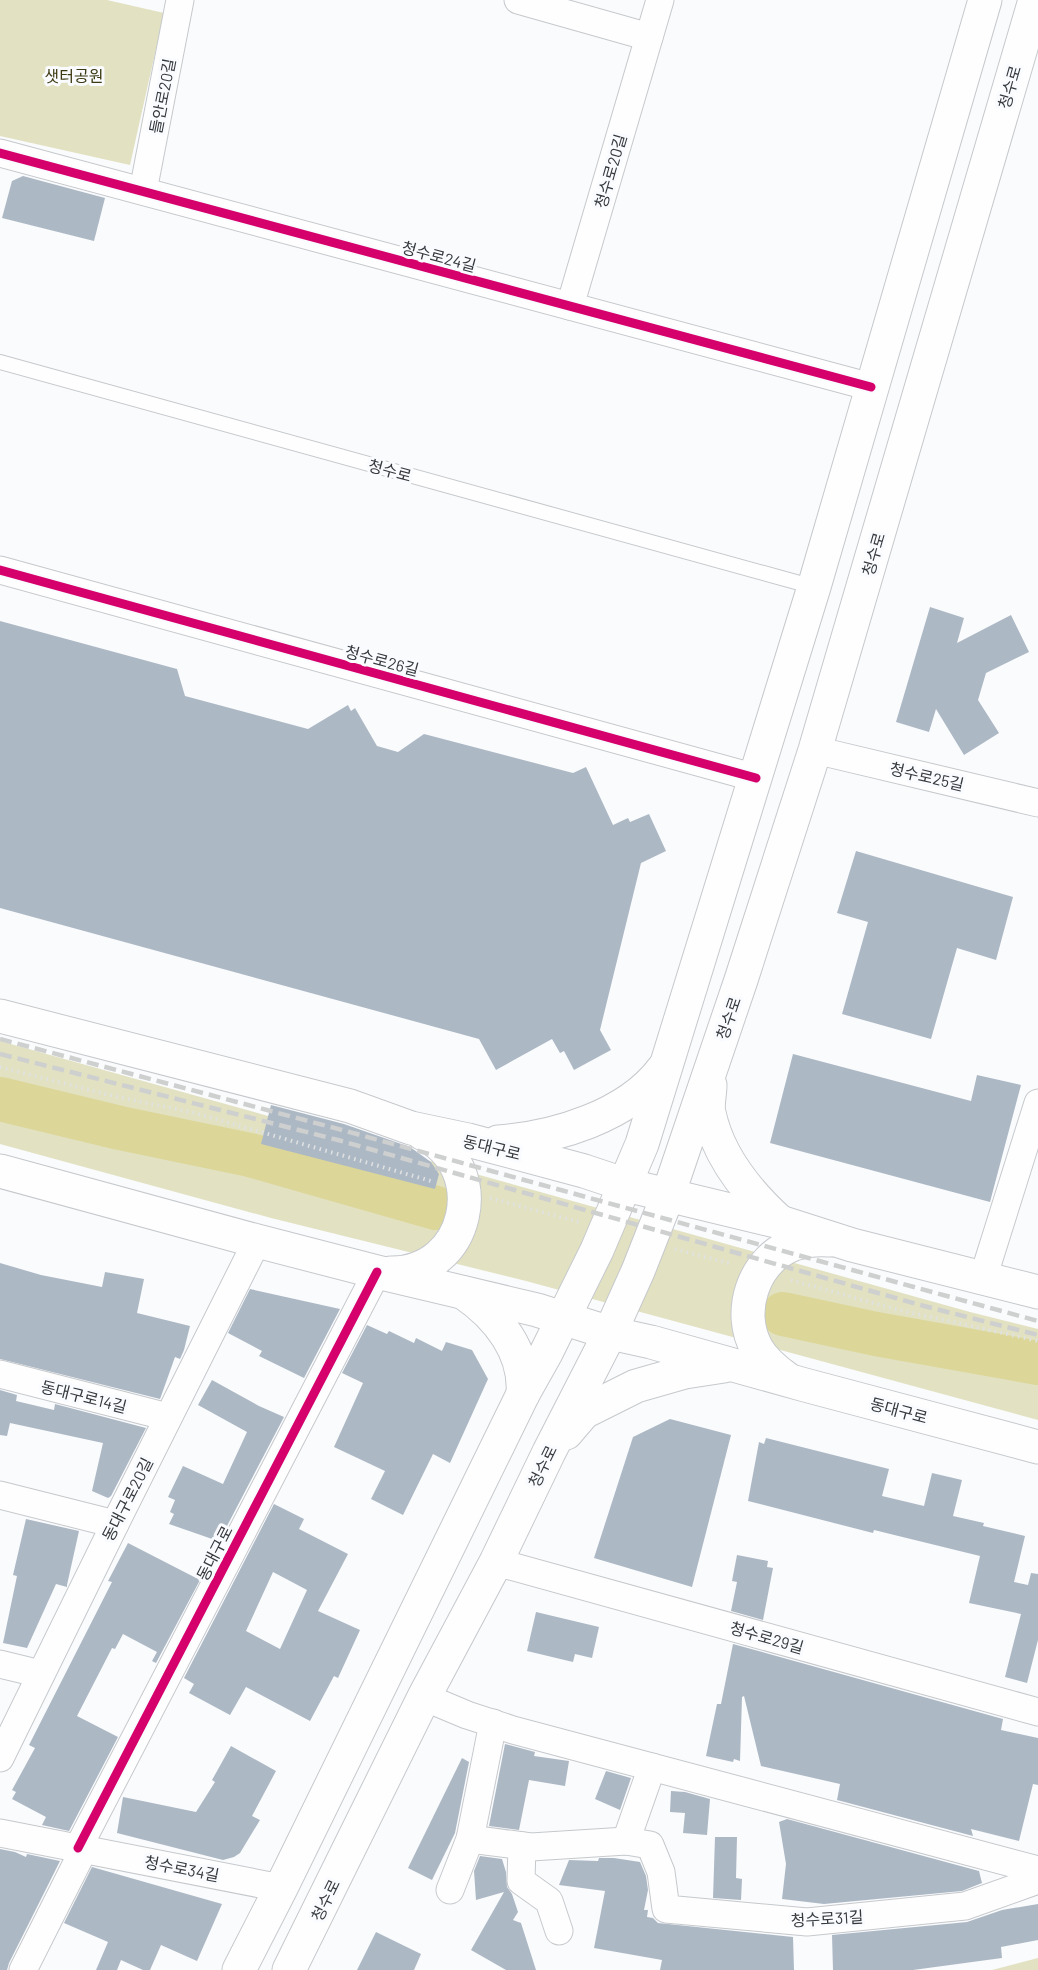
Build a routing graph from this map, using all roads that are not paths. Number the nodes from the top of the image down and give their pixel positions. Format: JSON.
{"nodes":[{"id":1,"x":180,"y":0,"type":"edge"},
{"id":2,"x":518,"y":0,"type":"edge"},
{"id":3,"x":660,"y":0,"type":"edge"},
{"id":4,"x":985,"y":0,"type":"edge"},
{"id":5,"x":1034,"y":9,"type":"edge"},
{"id":6,"x":649,"y":37,"type":"junction"},
{"id":7,"x":2,"y":161,"type":"edge"},
{"id":8,"x":143,"y":191,"type":"junction"},
{"id":9,"x":570,"y":306,"type":"junction"},
{"id":10,"x":0,"y":362,"type":"edge"},
{"id":11,"x":871,"y":387,"type":"junction"},
{"id":12,"x":0,"y":570,"type":"edge"},
{"id":13,"x":814,"y":587,"type":"junction"},
{"id":14,"x":815,"y":750,"type":"junction"},
{"id":15,"x":756,"y":778,"type":"junction"},
{"id":16,"x":1038,"y":803,"type":"edge"},
{"id":17,"x":0,"y":1017,"type":"edge"},
{"id":18,"x":664,"y":1068,"type":"junction"},
{"id":19,"x":711,"y":1068,"type":"junction"},
{"id":20,"x":1038,"y":1103,"type":"edge"},
{"id":21,"x":411,"y":1128,"type":"junction"},
{"id":22,"x":468,"y":1140,"type":"junction"},
{"id":23,"x":0,"y":1171,"type":"edge"},
{"id":24,"x":626,"y":1185,"type":"junction"},
{"id":25,"x":668,"y":1195,"type":"junction"},
{"id":26,"x":780,"y":1222,"type":"junction"},
{"id":27,"x":257,"y":1241,"type":"junction"},
{"id":28,"x":852,"y":1245,"type":"junction"},
{"id":29,"x":377,"y":1272,"type":"junction"},
{"id":30,"x":983,"y":1278,"type":"junction"},
{"id":31,"x":460,"y":1290,"type":"junction"},
{"id":32,"x":1038,"y":1292,"type":"edge"},
{"id":33,"x":564,"y":1318,"type":"junction"},
{"id":34,"x":610,"y":1333,"type":"junction"},
{"id":35,"x":735,"y":1366,"type":"junction"},
{"id":36,"x":0,"y":1374,"type":"edge"},
{"id":37,"x":805,"y":1385,"type":"junction"},
{"id":38,"x":523,"y":1394,"type":"junction"},
{"id":39,"x":168,"y":1417,"type":"junction"},
{"id":40,"x":1038,"y":1447,"type":"edge"},
{"id":41,"x":549,"y":1452,"type":"junction"},
{"id":42,"x":0,"y":1495,"type":"edge"},
{"id":43,"x":115,"y":1524,"type":"junction"},
{"id":44,"x":496,"y":1562,"type":"junction"},
{"id":45,"x":0,"y":1664,"type":"edge"},
{"id":46,"x":41,"y":1674,"type":"junction"},
{"id":47,"x":424,"y":1697,"type":"junction"},
{"id":48,"x":1038,"y":1712,"type":"edge"},
{"id":49,"x":493,"y":1723,"type":"junction"},
{"id":50,"x":0,"y":1758,"type":"edge"},
{"id":51,"x":652,"y":1767,"type":"junction"},
{"id":52,"x":0,"y":1833,"type":"edge"},
{"id":53,"x":470,"y":1839,"type":"junction"},
{"id":54,"x":626,"y":1841,"type":"junction"},
{"id":55,"x":522,"y":1846,"type":"junction"},
{"id":56,"x":81,"y":1848,"type":"junction"},
{"id":57,"x":1038,"y":1870,"type":"edge"},
{"id":58,"x":1038,"y":1880,"type":"edge"},
{"id":59,"x":281,"y":1888,"type":"junction"},
{"id":60,"x":450,"y":1890,"type":"dead end"},
{"id":61,"x":559,"y":1931,"type":"dead end"},
{"id":62,"x":23,"y":1970,"type":"edge"},
{"id":63,"x":239,"y":1970,"type":"edge"},
{"id":64,"x":289,"y":1970,"type":"edge"}],
"edges":[{"from":1,"to":8,"type":"street","name":"들안로20길"},
{"from":2,"to":6,"type":"street"},
{"from":3,"to":6,"type":"street","name":"청수로20길"},
{"from":4,"to":11,"type":"main road"},
{"from":5,"to":14,"type":"main road","name":"청수로"},
{"from":6,"to":9,"type":"street","name":"청수로20길"},
{"from":7,"to":8,"type":"street","name":"청수로24길"},
{"from":8,"to":9,"type":"street","name":"청수로24길"},
{"from":9,"to":11,"type":"street","name":"청수로24길"},
{"from":10,"to":13,"type":"lane","name":"청수로"},
{"from":11,"to":13,"type":"main road"},
{"from":12,"to":15,"type":"street","name":"청수로26길"},
{"from":13,"to":15,"type":"main road"},
{"from":14,"to":16,"type":"street","name":"청수로25길"},
{"from":14,"to":19,"type":"main road","name":"청수로"},
{"from":15,"to":18,"type":"main road"},
{"from":17,"to":21,"type":"main road","name":"동대구로"},
{"from":18,"to":22,"type":"main road"},
{"from":18,"to":24,"type":"main road"},
{"from":19,"to":25,"type":"main road","name":"청수로"},
{"from":19,"to":26,"type":"main road"},
{"from":20,"to":30,"type":"street"},
{"from":21,"to":22,"type":"main road","name":"동대구로"},
{"from":21,"to":29,"type":"main road"},
{"from":22,"to":24,"type":"main road","name":"동대구로"},
{"from":23,"to":27,"type":"main road","name":"동대구로"},
{"from":24,"to":25,"type":"main road","name":"동대구로"},
{"from":24,"to":33,"type":"main road"},
{"from":25,"to":26,"type":"main road","name":"동대구로"},
{"from":25,"to":34,"type":"main road","name":"청수로"},
{"from":26,"to":28,"type":"main road","name":"동대구로"},
{"from":27,"to":29,"type":"main road","name":"동대구로"},
{"from":27,"to":39,"type":"street","name":"동대구로20길"},
{"from":28,"to":30,"type":"main road","name":"동대구로"},
{"from":28,"to":37,"type":"main road"},
{"from":29,"to":31,"type":"main road","name":"동대구로"},
{"from":29,"to":56,"type":"street","name":"동대구로"},
{"from":30,"to":32,"type":"main road","name":"동대구로"},
{"from":31,"to":33,"type":"main road","name":"동대구로"},
{"from":31,"to":38,"type":"main road"},
{"from":33,"to":34,"type":"main road","name":"동대구로"},
{"from":33,"to":38,"type":"main road"},
{"from":34,"to":35,"type":"main road","name":"동대구로"},
{"from":34,"to":41,"type":"main road","name":"청수로"},
{"from":35,"to":37,"type":"main road","name":"동대구로"},
{"from":35,"to":41,"type":"main road"},
{"from":36,"to":39,"type":"street","name":"동대구로14길"},
{"from":37,"to":40,"type":"main road","name":"동대구로"},
{"from":38,"to":59,"type":"main road"},
{"from":39,"to":43,"type":"street","name":"동대구로20길"},
{"from":41,"to":44,"type":"main road","name":"청수로"},
{"from":42,"to":43,"type":"street"},
{"from":43,"to":46,"type":"street","name":"동대구로20길"},
{"from":44,"to":47,"type":"main road","name":"청수로"},
{"from":44,"to":48,"type":"street","name":"청수로29길"},
{"from":45,"to":46,"type":"street"},
{"from":46,"to":50,"type":"street","name":"동대구로20길"},
{"from":47,"to":49,"type":"street"},
{"from":47,"to":64,"type":"main road","name":"청수로"},
{"from":49,"to":51,"type":"street"},
{"from":49,"to":53,"type":"street"},
{"from":51,"to":54,"type":"street"},
{"from":51,"to":57,"type":"street"},
{"from":52,"to":56,"type":"street","name":"청수로34길"},
{"from":53,"to":55,"type":"street","name":"청수로31길"},
{"from":53,"to":60,"type":"street"},
{"from":54,"to":55,"type":"street","name":"청수로31길"},
{"from":54,"to":58,"type":"street","name":"청수로31길"},
{"from":55,"to":61,"type":"street"},
{"from":56,"to":59,"type":"street","name":"청수로34길"},
{"from":56,"to":62,"type":"street"},
{"from":59,"to":63,"type":"main road"}]}
